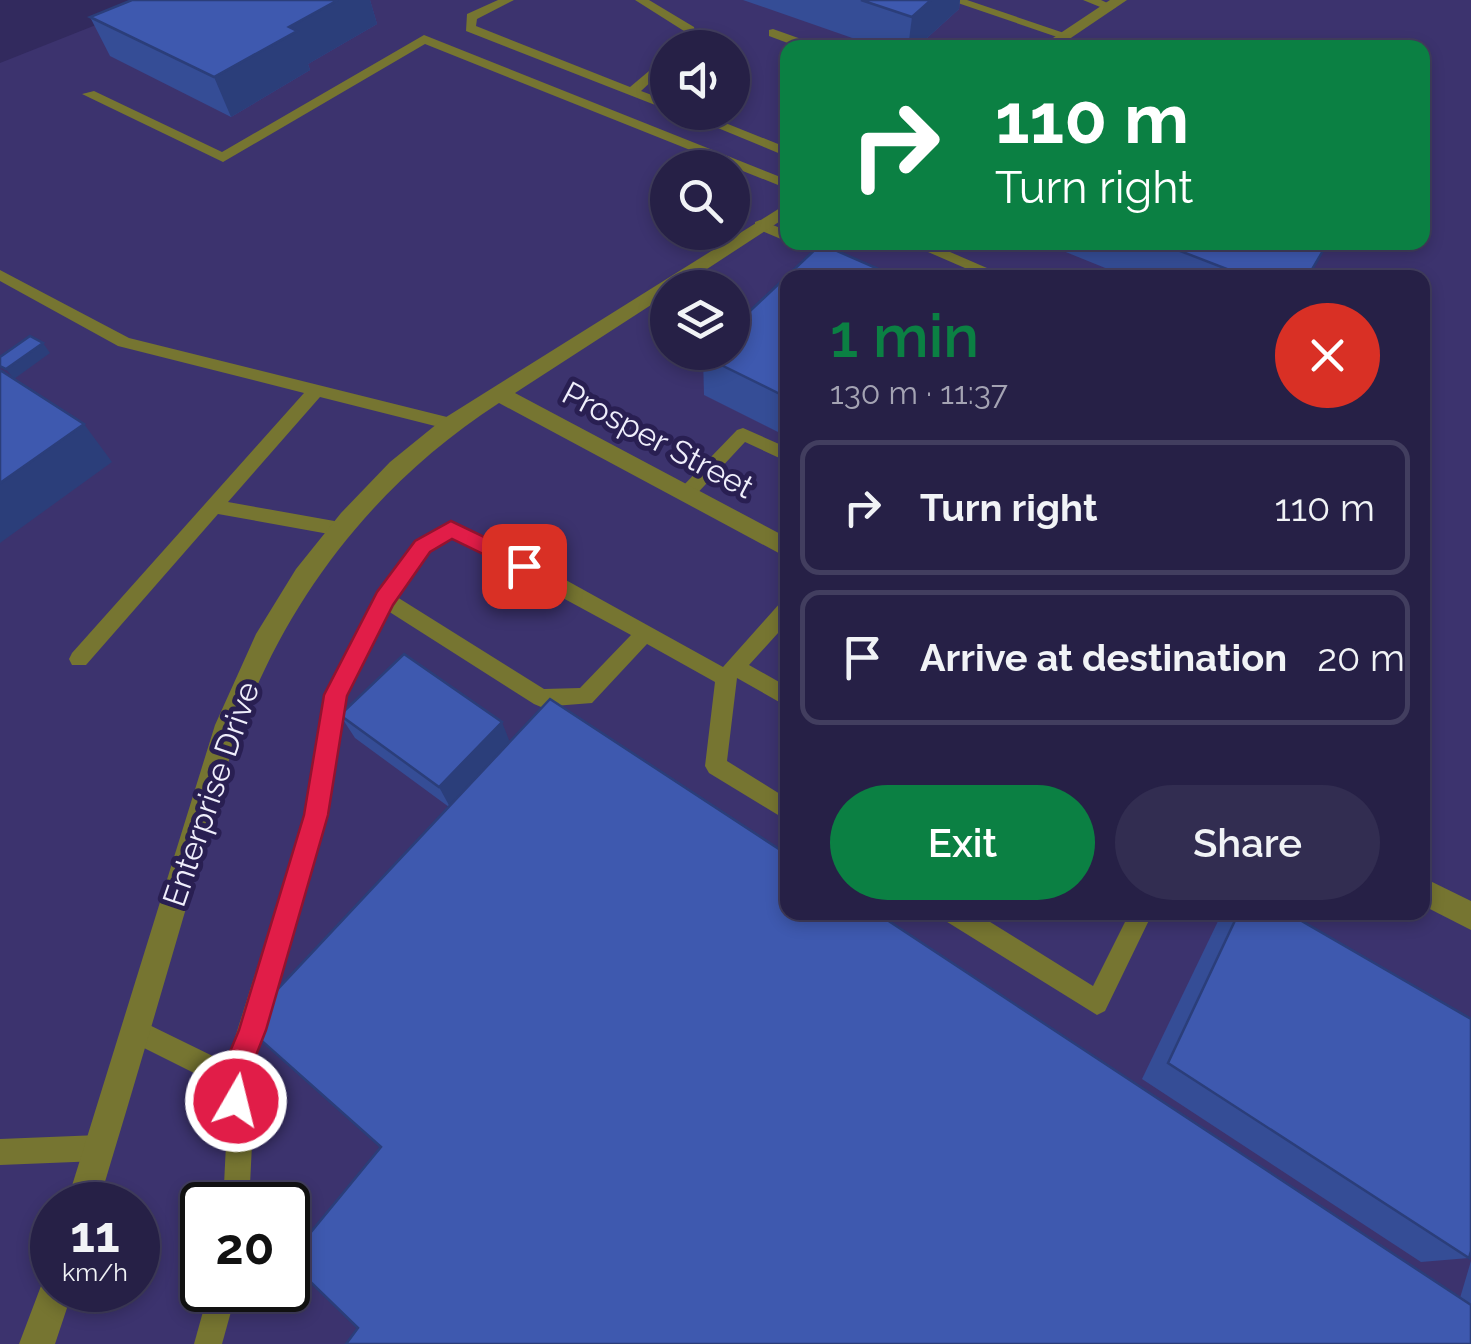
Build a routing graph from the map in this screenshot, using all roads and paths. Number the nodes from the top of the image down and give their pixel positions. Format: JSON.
{"nodes":[{"id":1,"x":508,"y":0,"type":"edge"},
{"id":2,"x":641,"y":0,"type":"edge"},
{"id":3,"x":956,"y":0,"type":"edge"},
{"id":4,"x":1089,"y":0,"type":"edge"},
{"id":5,"x":1115,"y":3,"type":"edge"},
{"id":6,"x":690,"y":30,"type":"edge"},
{"id":7,"x":774,"y":34,"type":"dead end"},
{"id":8,"x":1064,"y":35,"type":"junction"},
{"id":9,"x":791,"y":40,"type":"edge"},
{"id":10,"x":1057,"y":40,"type":"edge"},
{"id":11,"x":650,"y":76,"type":"edge"},
{"id":12,"x":632,"y":92,"type":"junction"},
{"id":13,"x":89,"y":94,"type":"dead end"},
{"id":14,"x":650,"y":99,"type":"edge"},
{"id":15,"x":730,"y":130,"type":"edge"},
{"id":16,"x":780,"y":150,"type":"edge"},
{"id":17,"x":780,"y":183,"type":"edge"},
{"id":18,"x":780,"y":213,"type":"edge"},
{"id":19,"x":760,"y":225,"type":"junction"},
{"id":20,"x":780,"y":234,"type":"edge"},
{"id":21,"x":818,"y":250,"type":"edge"},
{"id":22,"x":932,"y":250,"type":"edge"},
{"id":23,"x":861,"y":270,"type":"edge"},
{"id":24,"x":983,"y":270,"type":"edge"},
{"id":25,"x":0,"y":275,"type":"edge"},
{"id":26,"x":496,"y":392,"type":"junction"},
{"id":27,"x":314,"y":393,"type":"junction"},
{"id":28,"x":450,"y":424,"type":"junction"},
{"id":29,"x":780,"y":452,"type":"edge"},
{"id":30,"x":686,"y":494,"type":"junction"},
{"id":31,"x":214,"y":506,"type":"junction"},
{"id":32,"x":340,"y":529,"type":"junction"},
{"id":33,"x":780,"y":545,"type":"edge"},
{"id":34,"x":385,"y":598,"type":"junction"},
{"id":35,"x":780,"y":617,"type":"edge"},
{"id":36,"x":644,"y":634,"type":"junction"},
{"id":37,"x":79,"y":659,"type":"dead end"},
{"id":38,"x":731,"y":673,"type":"junction"},
{"id":39,"x":780,"y":694,"type":"edge"},
{"id":40,"x":780,"y":805,"type":"edge"},
{"id":41,"x":1430,"y":894,"type":"edge"},
{"id":42,"x":1471,"y":916,"type":"edge"},
{"id":43,"x":965,"y":920,"type":"edge"},
{"id":44,"x":1138,"y":920,"type":"edge"},
{"id":45,"x":135,"y":1030,"type":"junction"},
{"id":46,"x":233,"y":1078,"type":"junction"},
{"id":47,"x":99,"y":1148,"type":"junction"},
{"id":48,"x":0,"y":1152,"type":"edge"},
{"id":49,"x":89,"y":1182,"type":"edge"},
{"id":50,"x":237,"y":1182,"type":"edge"},
{"id":51,"x":48,"y":1312,"type":"edge"},
{"id":52,"x":217,"y":1312,"type":"edge"},
{"id":53,"x":36,"y":1344,"type":"edge"},
{"id":54,"x":208,"y":1344,"type":"edge"}],
"edges":[{"from":1,"to":12,"type":"lane"},
{"from":2,"to":6,"type":"lane"},
{"from":3,"to":8,"type":"lane"},
{"from":4,"to":5,"type":"lane"},
{"from":5,"to":8,"type":"street"},
{"from":7,"to":9,"type":"lane"},
{"from":8,"to":10,"type":"street"},
{"from":11,"to":12,"type":"lane"},
{"from":12,"to":14,"type":"lane"},
{"from":13,"to":17,"type":"lane"},
{"from":15,"to":16,"type":"lane"},
{"from":18,"to":19,"type":"street","name":"Enterprise Drive"},
{"from":19,"to":20,"type":"lane"},
{"from":19,"to":26,"type":"street","name":"Enterprise Drive"},
{"from":21,"to":23,"type":"lane"},
{"from":22,"to":24,"type":"lane"},
{"from":25,"to":27,"type":"lane"},
{"from":26,"to":28,"type":"street","name":"Enterprise Drive"},
{"from":26,"to":30,"type":"street","name":"Prosper Street"},
{"from":27,"to":28,"type":"lane"},
{"from":27,"to":31,"type":"lane"},
{"from":28,"to":32,"type":"street","name":"Enterprise Drive"},
{"from":29,"to":30,"type":"lane"},
{"from":30,"to":33,"type":"street","name":"Prosper Street"},
{"from":31,"to":32,"type":"lane"},
{"from":31,"to":37,"type":"lane"},
{"from":32,"to":45,"type":"street","name":"Enterprise Drive"},
{"from":34,"to":36,"type":"lane"},
{"from":34,"to":36,"type":"lane"},
{"from":34,"to":46,"type":"lane"},
{"from":35,"to":38,"type":"lane"},
{"from":36,"to":38,"type":"lane"},
{"from":38,"to":39,"type":"lane"},
{"from":38,"to":40,"type":"lane"},
{"from":41,"to":42,"type":"street"},
{"from":43,"to":44,"type":"lane"},
{"from":45,"to":46,"type":"lane"},
{"from":45,"to":47,"type":"street","name":"Enterprise Drive"},
{"from":46,"to":50,"type":"lane"},
{"from":47,"to":48,"type":"lane"},
{"from":47,"to":49,"type":"street","name":"Enterprise Drive"},
{"from":51,"to":53,"type":"street"},
{"from":52,"to":54,"type":"lane"}]}
